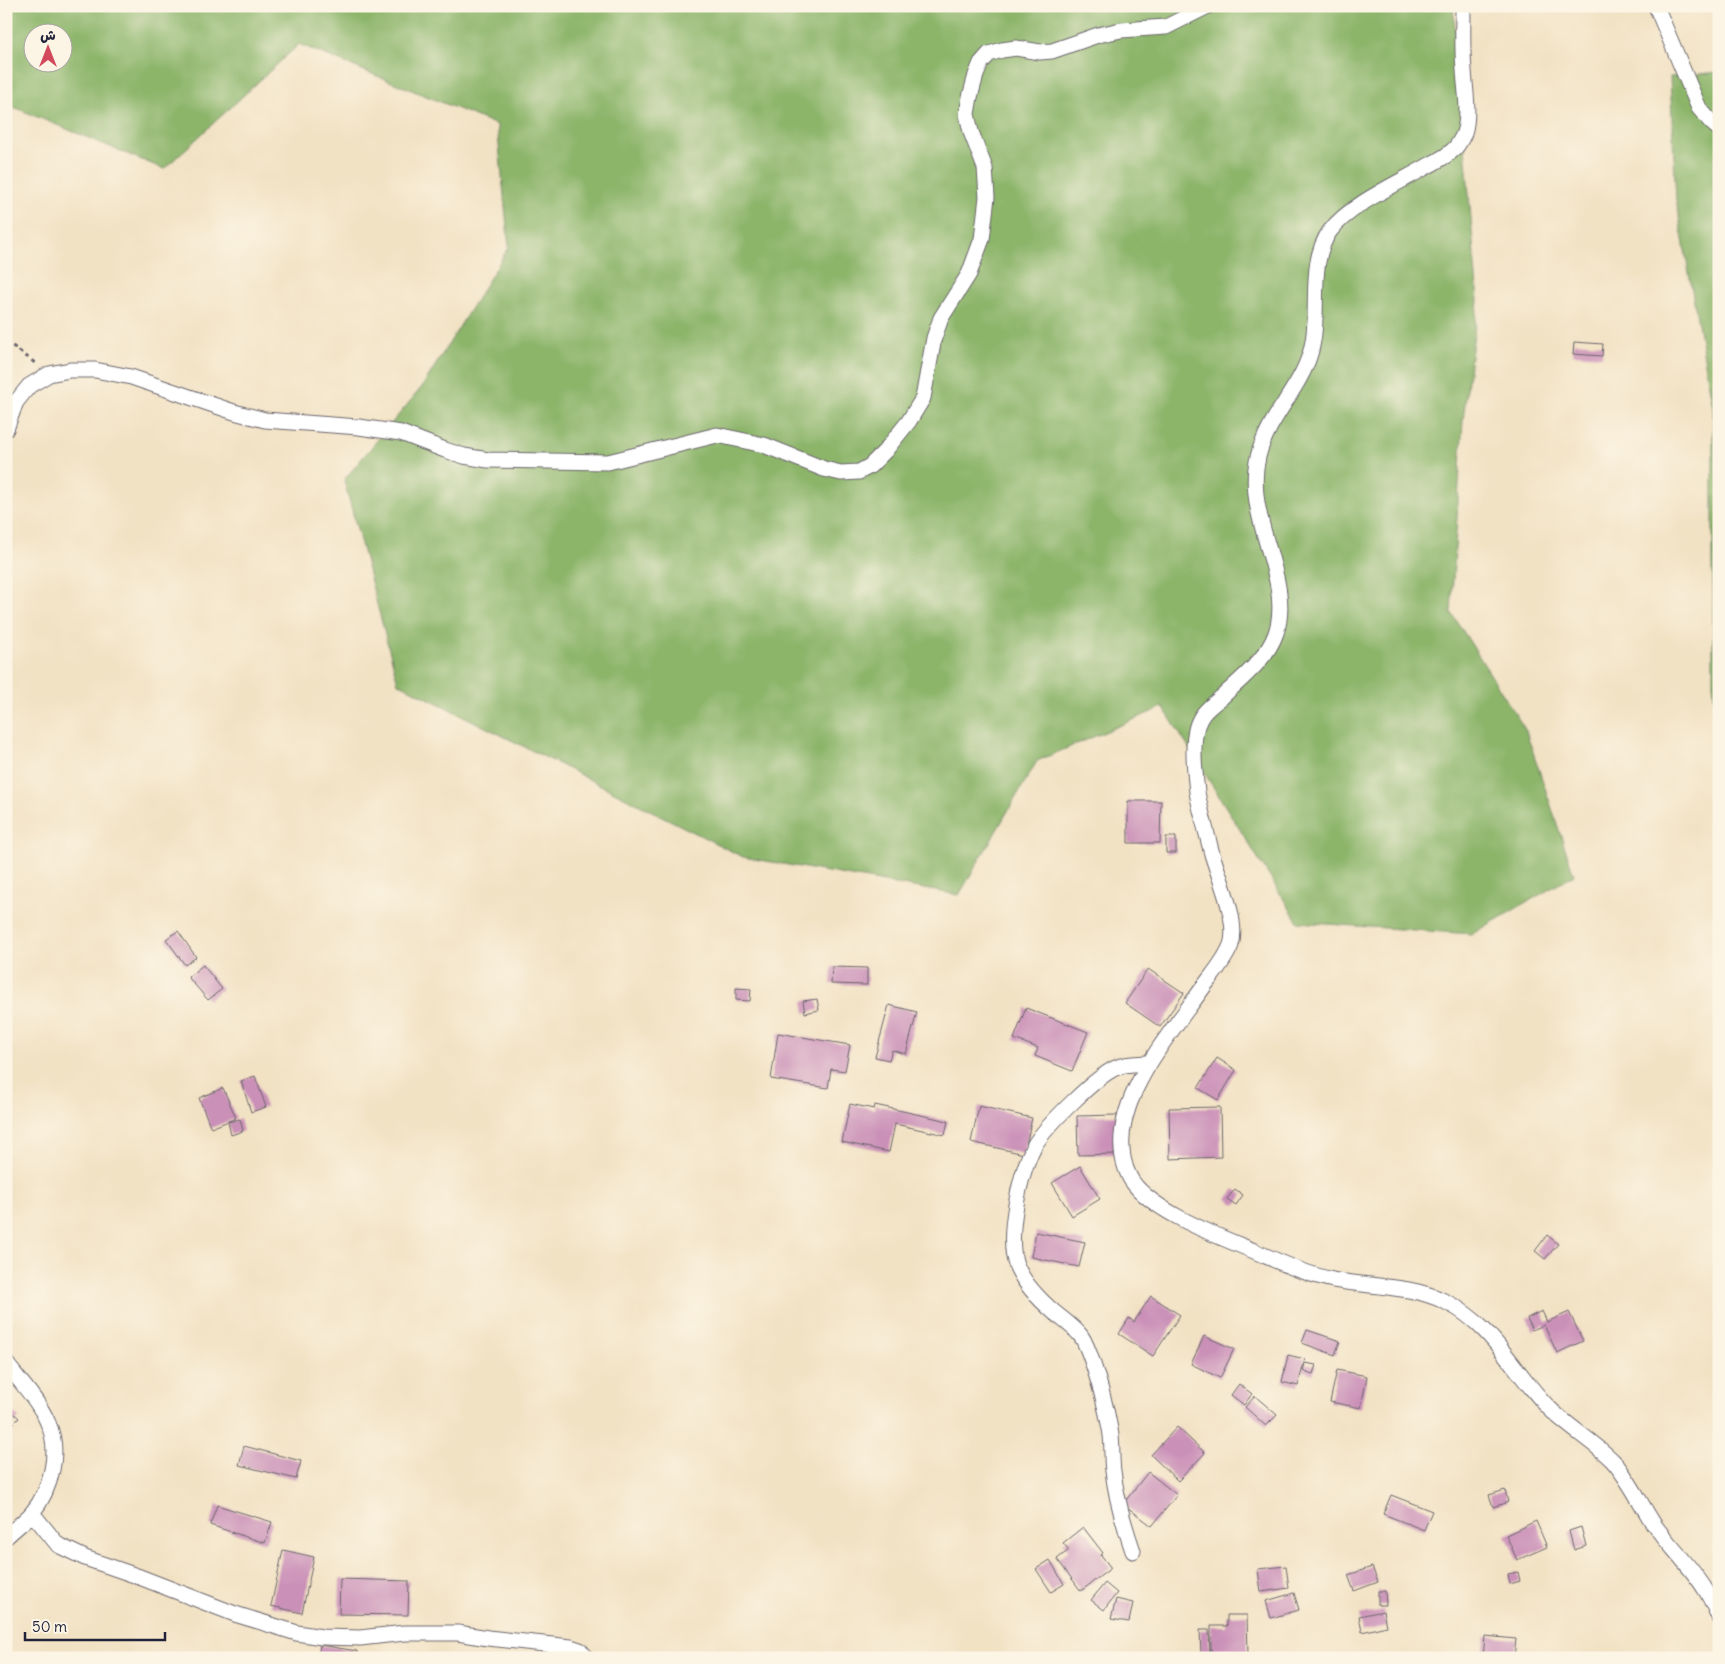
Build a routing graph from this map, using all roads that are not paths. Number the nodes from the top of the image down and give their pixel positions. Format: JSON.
{"nodes":[{"id":1,"x":1208,"y":6,"type":"edge"},
{"id":2,"x":1463,"y":6,"type":"edge"},
{"id":3,"x":1656,"y":6,"type":"edge"},
{"id":4,"x":1719,"y":129,"type":"edge"},
{"id":5,"x":6,"y":429,"type":"edge"},
{"id":6,"x":1148,"y":1063,"type":"junction"},
{"id":7,"x":6,"y":1363,"type":"edge"},
{"id":8,"x":32,"y":1513,"type":"junction"},
{"id":9,"x":6,"y":1537,"type":"edge"},
{"id":10,"x":1132,"y":1551,"type":"dead end"},
{"id":11,"x":1719,"y":1618,"type":"edge"},
{"id":12,"x":587,"y":1658,"type":"edge"}],
"edges":[{"from":1,"to":5,"type":"street"},
{"from":2,"to":6,"type":"street"},
{"from":3,"to":4,"type":"street"},
{"from":6,"to":10,"type":"street"},
{"from":6,"to":11,"type":"street"},
{"from":7,"to":8,"type":"street"},
{"from":8,"to":9,"type":"street"},
{"from":8,"to":12,"type":"street"}]}
